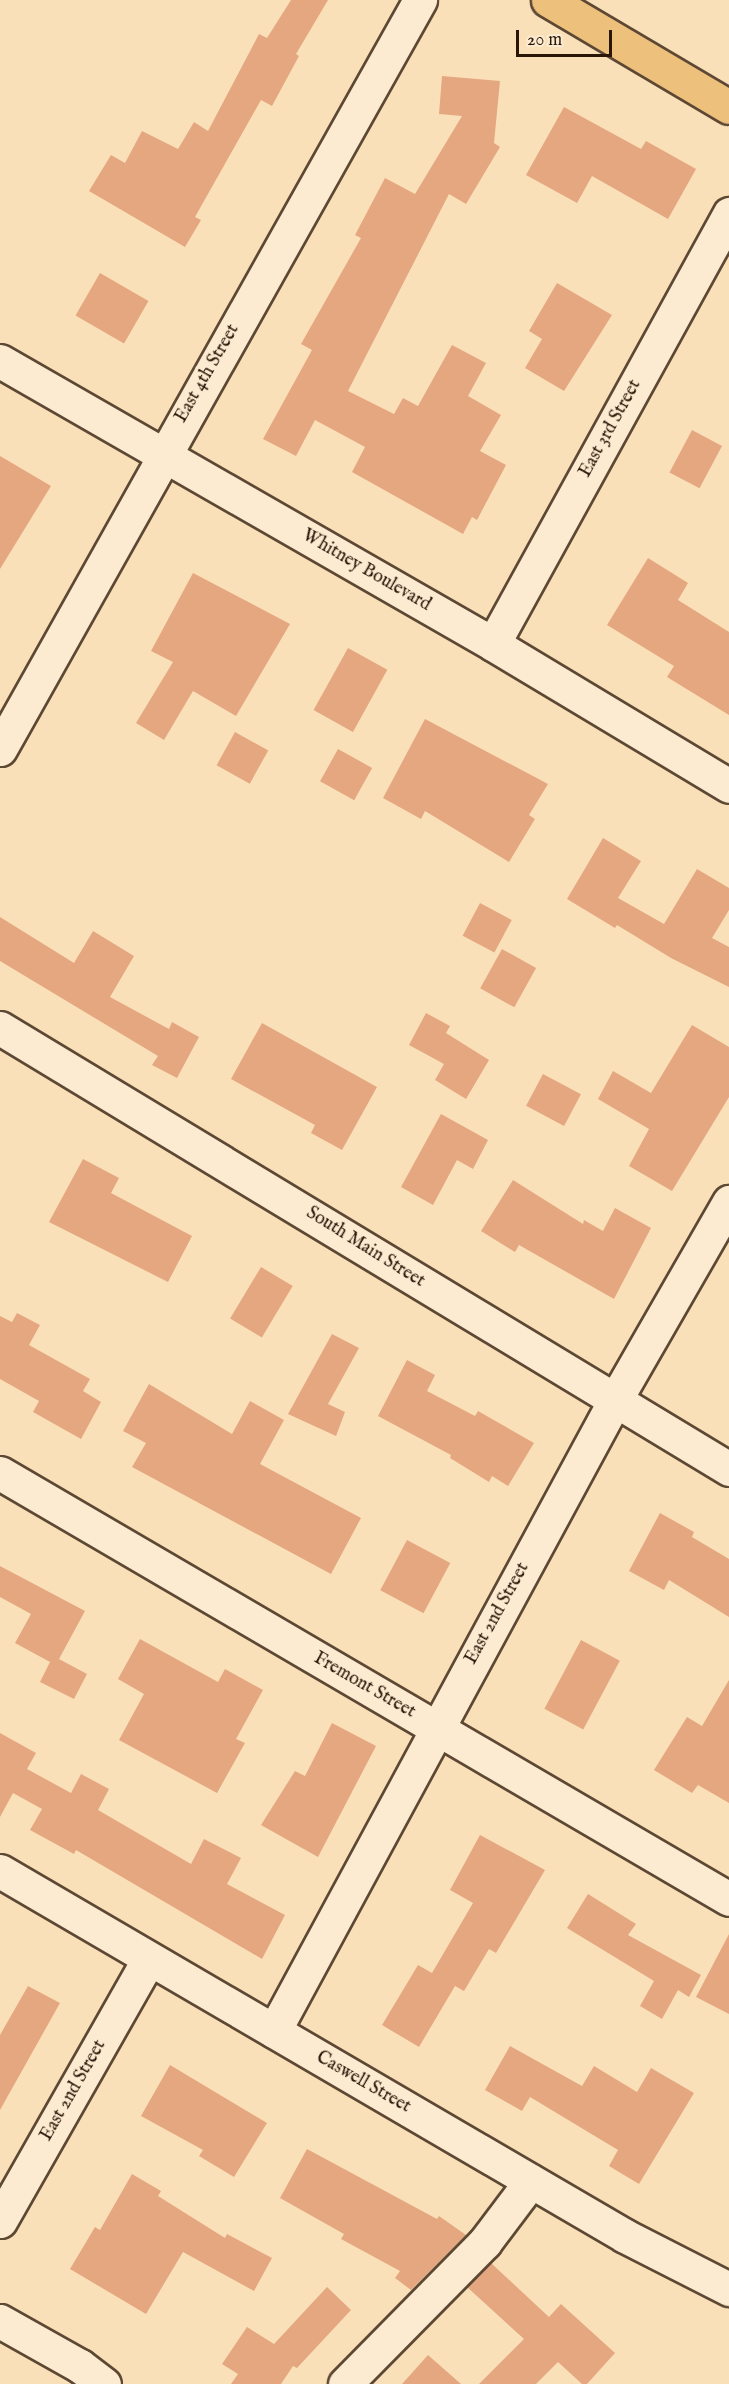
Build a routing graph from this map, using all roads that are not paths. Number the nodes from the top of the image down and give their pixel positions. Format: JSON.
{"nodes":[{"id":1,"x":420,"y":0,"type":"edge"},
{"id":2,"x":548,"y":0,"type":"edge"},
{"id":3,"x":729,"y":107,"type":"edge"},
{"id":4,"x":729,"y":214,"type":"edge"},
{"id":5,"x":0,"y":361,"type":"edge"},
{"id":6,"x":162,"y":454,"type":"junction"},
{"id":7,"x":493,"y":644,"type":"junction"},
{"id":8,"x":0,"y":749,"type":"edge"},
{"id":9,"x":729,"y":786,"type":"edge"},
{"id":10,"x":0,"y":1028,"type":"edge"},
{"id":11,"x":729,"y":1202,"type":"edge"},
{"id":12,"x":614,"y":1402,"type":"junction"},
{"id":13,"x":729,"y":1469,"type":"edge"},
{"id":14,"x":0,"y":1473,"type":"edge"},
{"id":15,"x":436,"y":1728,"type":"junction"},
{"id":16,"x":0,"y":1871,"type":"edge"},
{"id":17,"x":729,"y":1899,"type":"edge"},
{"id":18,"x":148,"y":1960,"type":"junction"},
{"id":19,"x":274,"y":2031,"type":"junction"},
{"id":20,"x":531,"y":2181,"type":"junction"},
{"id":21,"x":0,"y":2221,"type":"edge"},
{"id":22,"x":724,"y":2279,"type":"edge"},
{"id":23,"x":0,"y":2321,"type":"edge"},
{"id":24,"x":104,"y":2384,"type":"edge"},
{"id":25,"x":345,"y":2384,"type":"edge"}],
"edges":[{"from":1,"to":6,"type":"street","name":"East 4th Street"},
{"from":2,"to":3,"type":"main road"},
{"from":4,"to":7,"type":"street","name":"East 3rd Street"},
{"from":5,"to":6,"type":"street","name":"Whitney Boulevard"},
{"from":6,"to":7,"type":"street","name":"Whitney Boulevard"},
{"from":6,"to":8,"type":"street","name":"East 4th Street"},
{"from":7,"to":9,"type":"street","name":"Whitney Boulevard"},
{"from":10,"to":12,"type":"street","name":"South Main Street"},
{"from":11,"to":12,"type":"street","name":"East 2nd Street"},
{"from":12,"to":13,"type":"street","name":"South Main Street"},
{"from":12,"to":15,"type":"street","name":"East 2nd Street"},
{"from":14,"to":15,"type":"street","name":"Fremont Street"},
{"from":15,"to":17,"type":"street","name":"Fremont Street"},
{"from":15,"to":19,"type":"street","name":"East 2nd Street"},
{"from":16,"to":18,"type":"street","name":"Caswell Street"},
{"from":18,"to":19,"type":"street","name":"Caswell Street"},
{"from":18,"to":21,"type":"street","name":"East 2nd Street"},
{"from":19,"to":20,"type":"street","name":"Caswell Street"},
{"from":20,"to":22,"type":"street","name":"Caswell Street"},
{"from":20,"to":25,"type":"street"},
{"from":23,"to":24,"type":"street"}]}
